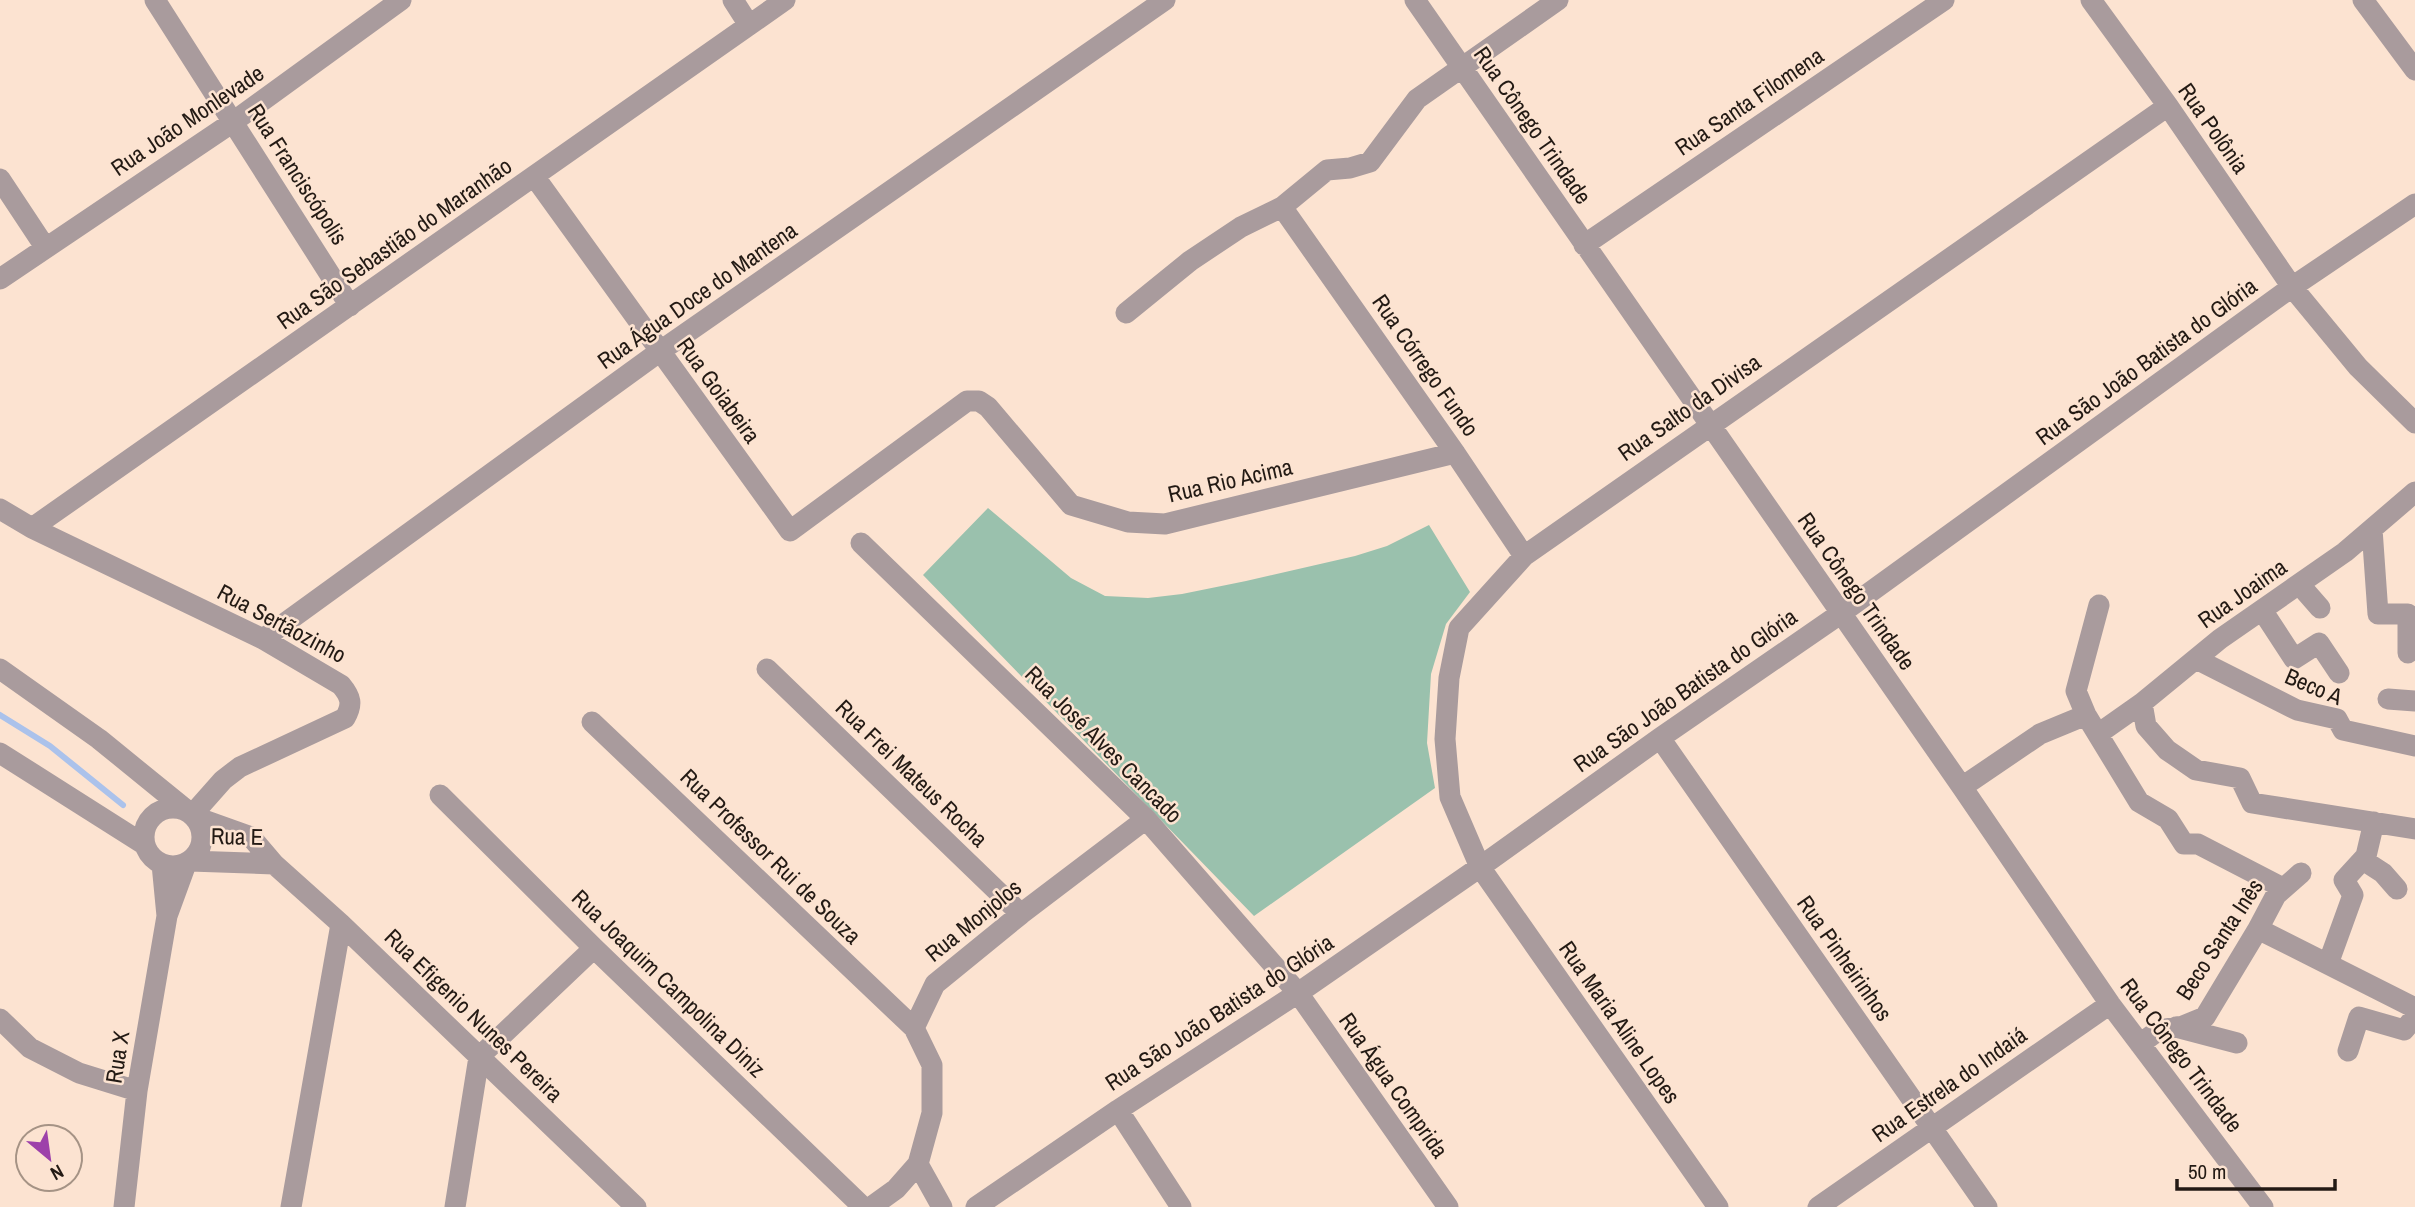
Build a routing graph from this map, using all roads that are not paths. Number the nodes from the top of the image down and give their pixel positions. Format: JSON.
{"nodes":[{"id":1,"x":155,"y":0,"type":"edge"},
{"id":2,"x":401,"y":0,"type":"edge"},
{"id":3,"x":733,"y":0,"type":"edge"},
{"id":4,"x":785,"y":0,"type":"edge"},
{"id":5,"x":1165,"y":0,"type":"edge"},
{"id":6,"x":1415,"y":0,"type":"edge"},
{"id":7,"x":1558,"y":0,"type":"edge"},
{"id":8,"x":1944,"y":0,"type":"edge"},
{"id":9,"x":2363,"y":0,"type":"edge"},
{"id":10,"x":2097,"y":2,"type":"edge"},
{"id":11,"x":749,"y":25,"type":"junction"},
{"id":12,"x":1461,"y":67,"type":"junction"},
{"id":13,"x":2415,"y":70,"type":"edge"},
{"id":14,"x":2168,"y":106,"type":"junction"},
{"id":15,"x":233,"y":122,"type":"junction"},
{"id":16,"x":534,"y":176,"type":"junction"},
{"id":17,"x":0,"y":179,"type":"edge"},
{"id":18,"x":2415,"y":204,"type":"edge"},
{"id":19,"x":1282,"y":206,"type":"junction"},
{"id":20,"x":1584,"y":245,"type":"junction"},
{"id":21,"x":45,"y":247,"type":"junction"},
{"id":22,"x":0,"y":279,"type":"edge"},
{"id":23,"x":2292,"y":287,"type":"junction"},
{"id":24,"x":351,"y":306,"type":"junction"},
{"id":25,"x":1126,"y":313,"type":"dead end"},
{"id":26,"x":659,"y":352,"type":"junction"},
{"id":27,"x":979,"y":401,"type":"joint"},
{"id":28,"x":2415,"y":423,"type":"edge"},
{"id":29,"x":1709,"y":425,"type":"junction"},
{"id":30,"x":1455,"y":453,"type":"junction"},
{"id":31,"x":2415,"y":492,"type":"edge"},
{"id":32,"x":0,"y":509,"type":"edge"},
{"id":33,"x":32,"y":528,"type":"junction"},
{"id":34,"x":2372,"y":529,"type":"junction"},
{"id":35,"x":861,"y":543,"type":"dead end"},
{"id":36,"x":1524,"y":556,"type":"junction"},
{"id":37,"x":2300,"y":584,"type":"junction"},
{"id":38,"x":2099,"y":604,"type":"dead end"},
{"id":39,"x":2320,"y":608,"type":"dead end"},
{"id":40,"x":2262,"y":610,"type":"junction"},
{"id":41,"x":1840,"y":614,"type":"junction"},
{"id":42,"x":263,"y":639,"type":"junction"},
{"id":43,"x":2408,"y":653,"type":"dead end"},
{"id":44,"x":2196,"y":659,"type":"junction"},
{"id":45,"x":0,"y":669,"type":"edge"},
{"id":46,"x":767,"y":669,"type":"dead end"},
{"id":47,"x":2339,"y":673,"type":"dead end"},
{"id":48,"x":2388,"y":699,"type":"dead end"},
{"id":49,"x":2415,"y":701,"type":"edge"},
{"id":50,"x":2142,"y":703,"type":"junction"},
{"id":51,"x":2087,"y":715,"type":"junction"},
{"id":52,"x":592,"y":722,"type":"dead end"},
{"id":53,"x":2098,"y":734,"type":"junction"},
{"id":54,"x":1660,"y":738,"type":"junction"},
{"id":55,"x":2415,"y":746,"type":"edge"},
{"id":56,"x":0,"y":753,"type":"edge"},
{"id":57,"x":1962,"y":787,"type":"junction"},
{"id":58,"x":440,"y":795,"type":"dead end"},
{"id":59,"x":192,"y":815,"type":"junction"},
{"id":60,"x":1146,"y":819,"type":"junction"},
{"id":61,"x":2374,"y":822,"type":"junction"},
{"id":62,"x":2415,"y":829,"type":"edge"},
{"id":63,"x":145,"y":845,"type":"junction"},
{"id":64,"x":2363,"y":860,"type":"junction"},
{"id":65,"x":188,"y":862,"type":"junction"},
{"id":66,"x":162,"y":864,"type":"junction"},
{"id":67,"x":274,"y":864,"type":"junction"},
{"id":68,"x":1480,"y":867,"type":"junction"},
{"id":69,"x":2301,"y":873,"type":"dead end"},
{"id":70,"x":2283,"y":888,"type":"junction"},
{"id":71,"x":2397,"y":890,"type":"dead end"},
{"id":72,"x":1021,"y":914,"type":"junction"},
{"id":73,"x":167,"y":916,"type":"junction"},
{"id":74,"x":341,"y":924,"type":"junction"},
{"id":75,"x":2259,"y":929,"type":"junction"},
{"id":76,"x":594,"y":948,"type":"junction"},
{"id":77,"x":2328,"y":964,"type":"junction"},
{"id":78,"x":1298,"y":993,"type":"junction"},
{"id":79,"x":2110,"y":1004,"type":"junction"},
{"id":80,"x":2415,"y":1008,"type":"edge"},
{"id":81,"x":2415,"y":1017,"type":"edge"},
{"id":82,"x":0,"y":1019,"type":"edge"},
{"id":83,"x":2176,"y":1027,"type":"junction"},
{"id":84,"x":914,"y":1028,"type":"junction"},
{"id":85,"x":2237,"y":1043,"type":"dead end"},
{"id":86,"x":2140,"y":1044,"type":"junction"},
{"id":87,"x":2348,"y":1051,"type":"dead end"},
{"id":88,"x":479,"y":1057,"type":"junction"},
{"id":89,"x":137,"y":1091,"type":"junction"},
{"id":90,"x":1118,"y":1110,"type":"junction"},
{"id":91,"x":1931,"y":1127,"type":"junction"},
{"id":92,"x":918,"y":1164,"type":"junction"},
{"id":93,"x":626,"y":1203,"type":"edge"},
{"id":94,"x":124,"y":1207,"type":"edge"},
{"id":95,"x":291,"y":1207,"type":"edge"},
{"id":96,"x":455,"y":1207,"type":"edge"},
{"id":97,"x":863,"y":1207,"type":"edge"},
{"id":98,"x":871,"y":1207,"type":"edge"},
{"id":99,"x":942,"y":1207,"type":"edge"},
{"id":100,"x":976,"y":1207,"type":"edge"},
{"id":101,"x":1181,"y":1207,"type":"edge"},
{"id":102,"x":1448,"y":1207,"type":"edge"},
{"id":103,"x":1718,"y":1207,"type":"edge"},
{"id":104,"x":1818,"y":1207,"type":"edge"},
{"id":105,"x":1987,"y":1207,"type":"edge"},
{"id":106,"x":2263,"y":1207,"type":"edge"}],
"edges":[{"from":1,"to":15,"type":"street","name":"Rua Franciscópolis"},
{"from":2,"to":15,"type":"street","name":"Rua João Monlevade"},
{"from":3,"to":11,"type":"street"},
{"from":4,"to":11,"type":"street","name":"Rua São Sebastião do Maranhão"},
{"from":5,"to":26,"type":"street","name":"Rua Água Doce do Mantena"},
{"from":6,"to":12,"type":"street","name":"Rua Cônego Trindade"},
{"from":7,"to":12,"type":"street"},
{"from":8,"to":20,"type":"street","name":"Rua Santa Filomena"},
{"from":9,"to":13,"type":"street"},
{"from":10,"to":14,"type":"street","name":"Rua Polônia"},
{"from":11,"to":16,"type":"street","name":"Rua São Sebastião do Maranhão"},
{"from":12,"to":19,"type":"street"},
{"from":12,"to":20,"type":"street","name":"Rua Cônego Trindade"},
{"from":14,"to":23,"type":"street","name":"Rua Polônia"},
{"from":14,"to":29,"type":"street","name":"Rua Salto da Divisa"},
{"from":15,"to":21,"type":"street","name":"Rua João Monlevade"},
{"from":15,"to":24,"type":"street","name":"Rua Franciscópolis"},
{"from":16,"to":24,"type":"street","name":"Rua São Sebastião do Maranhão"},
{"from":16,"to":26,"type":"street","name":"Rua Goiabeira"},
{"from":17,"to":21,"type":"street"},
{"from":18,"to":23,"type":"street","name":"Rua São João Batista do Glória"},
{"from":19,"to":25,"type":"street"},
{"from":19,"to":30,"type":"street","name":"Rua Córrego Fundo"},
{"from":20,"to":29,"type":"street","name":"Rua Cônego Trindade"},
{"from":21,"to":22,"type":"street","name":"Rua João Monlevade"},
{"from":23,"to":28,"type":"street","name":"Rua Polônia"},
{"from":23,"to":41,"type":"street","name":"Rua São João Batista do Glória"},
{"from":24,"to":33,"type":"street","name":"Rua São Sebastião do Maranhão"},
{"from":26,"to":27,"type":"street","name":"Rua Goiabeira"},
{"from":26,"to":42,"type":"street","name":"Rua Água Doce do Mantena"},
{"from":27,"to":30,"type":"street","name":"Rua Rio Acima"},
{"from":29,"to":36,"type":"street","name":"Rua Salto da Divisa"},
{"from":29,"to":41,"type":"street","name":"Rua Cônego Trindade"},
{"from":30,"to":36,"type":"street","name":"Rua Córrego Fundo"},
{"from":31,"to":34,"type":"street","name":"Rua Joaima"},
{"from":32,"to":33,"type":"street","name":"Rua Sertãozinho"},
{"from":33,"to":42,"type":"street","name":"Rua Sertãozinho"},
{"from":34,"to":37,"type":"street","name":"Rua Joaima"},
{"from":34,"to":43,"type":"street"},
{"from":35,"to":60,"type":"street","name":"Rua José Alves Cancado"},
{"from":36,"to":68,"type":"street","name":"Rua Salto da Divisa"},
{"from":37,"to":39,"type":"street"},
{"from":37,"to":40,"type":"street","name":"Rua Joaima"},
{"from":38,"to":51,"type":"street"},
{"from":40,"to":44,"type":"street","name":"Rua Joaima"},
{"from":40,"to":47,"type":"street"},
{"from":41,"to":54,"type":"street","name":"Rua São João Batista do Glória"},
{"from":41,"to":57,"type":"street","name":"Rua Cônego Trindade"},
{"from":42,"to":59,"type":"street","name":"Rua Sertãozinho"},
{"from":44,"to":50,"type":"street","name":"Rua Joaima"},
{"from":44,"to":55,"type":"street","name":"Beco A"},
{"from":45,"to":59,"type":"street"},
{"from":46,"to":72,"type":"street","name":"Rua Frei Mateus Rocha"},
{"from":48,"to":49,"type":"street"},
{"from":50,"to":53,"type":"street","name":"Rua Joaima"},
{"from":50,"to":61,"type":"street"},
{"from":51,"to":53,"type":"street"},
{"from":51,"to":57,"type":"street"},
{"from":52,"to":84,"type":"street","name":"Rua Professor Rui de Souza"},
{"from":53,"to":70,"type":"street"},
{"from":54,"to":68,"type":"street","name":"Rua São João Batista do Glória"},
{"from":54,"to":91,"type":"street","name":"Rua Pinheirinhos"},
{"from":56,"to":63,"type":"street"},
{"from":57,"to":79,"type":"street","name":"Rua Cônego Trindade"},
{"from":58,"to":76,"type":"street","name":"Rua Joaquim Campolina Diniz"},
{"from":59,"to":63,"type":"street"},
{"from":59,"to":65,"type":"street"},
{"from":59,"to":67,"type":"street","name":"Rua E"},
{"from":60,"to":72,"type":"street","name":"Rua Monjolos"},
{"from":60,"to":78,"type":"street","name":"Rua José Alves Cancado"},
{"from":61,"to":62,"type":"street"},
{"from":61,"to":64,"type":"street"},
{"from":63,"to":66,"type":"street"},
{"from":64,"to":71,"type":"street"},
{"from":64,"to":77,"type":"street"},
{"from":65,"to":66,"type":"street"},
{"from":65,"to":67,"type":"street","name":"Rua E"},
{"from":65,"to":73,"type":"street","name":"Rua X"},
{"from":66,"to":73,"type":"street","name":"Rua X"},
{"from":67,"to":74,"type":"street","name":"Rua Efigenio Nunes Pereira"},
{"from":68,"to":78,"type":"street","name":"Rua São João Batista do Glória"},
{"from":68,"to":103,"type":"street","name":"Rua Maria Aline Lopes"},
{"from":69,"to":70,"type":"street","name":"Beco Santa Inês"},
{"from":70,"to":75,"type":"street","name":"Beco Santa Inês"},
{"from":72,"to":84,"type":"street","name":"Rua Monjolos"},
{"from":73,"to":89,"type":"street","name":"Rua X"},
{"from":74,"to":88,"type":"street","name":"Rua Efigenio Nunes Pereira"},
{"from":74,"to":95,"type":"street"},
{"from":75,"to":77,"type":"street"},
{"from":75,"to":83,"type":"street","name":"Beco Santa Inês"},
{"from":76,"to":88,"type":"street"},
{"from":76,"to":97,"type":"street","name":"Rua Joaquim Campolina Diniz"},
{"from":77,"to":80,"type":"street"},
{"from":78,"to":90,"type":"street","name":"Rua São João Batista do Glória"},
{"from":78,"to":102,"type":"street","name":"Rua Água Comprida"},
{"from":79,"to":86,"type":"street","name":"Rua Cônego Trindade"},
{"from":79,"to":91,"type":"street","name":"Rua Estrela do Indaiá"},
{"from":81,"to":87,"type":"street"},
{"from":82,"to":89,"type":"street"},
{"from":83,"to":85,"type":"street"},
{"from":83,"to":86,"type":"street","name":"Beco Santa Inês"},
{"from":84,"to":92,"type":"street"},
{"from":86,"to":106,"type":"street","name":"Rua Cônego Trindade"},
{"from":88,"to":93,"type":"street","name":"Rua Efigenio Nunes Pereira"},
{"from":88,"to":96,"type":"street"},
{"from":89,"to":94,"type":"street","name":"Rua X"},
{"from":90,"to":100,"type":"street","name":"Rua São João Batista do Glória"},
{"from":90,"to":101,"type":"street"},
{"from":91,"to":104,"type":"street","name":"Rua Estrela do Indaiá"},
{"from":91,"to":105,"type":"street","name":"Rua Pinheirinhos"},
{"from":92,"to":98,"type":"street"},
{"from":92,"to":99,"type":"street"}]}
